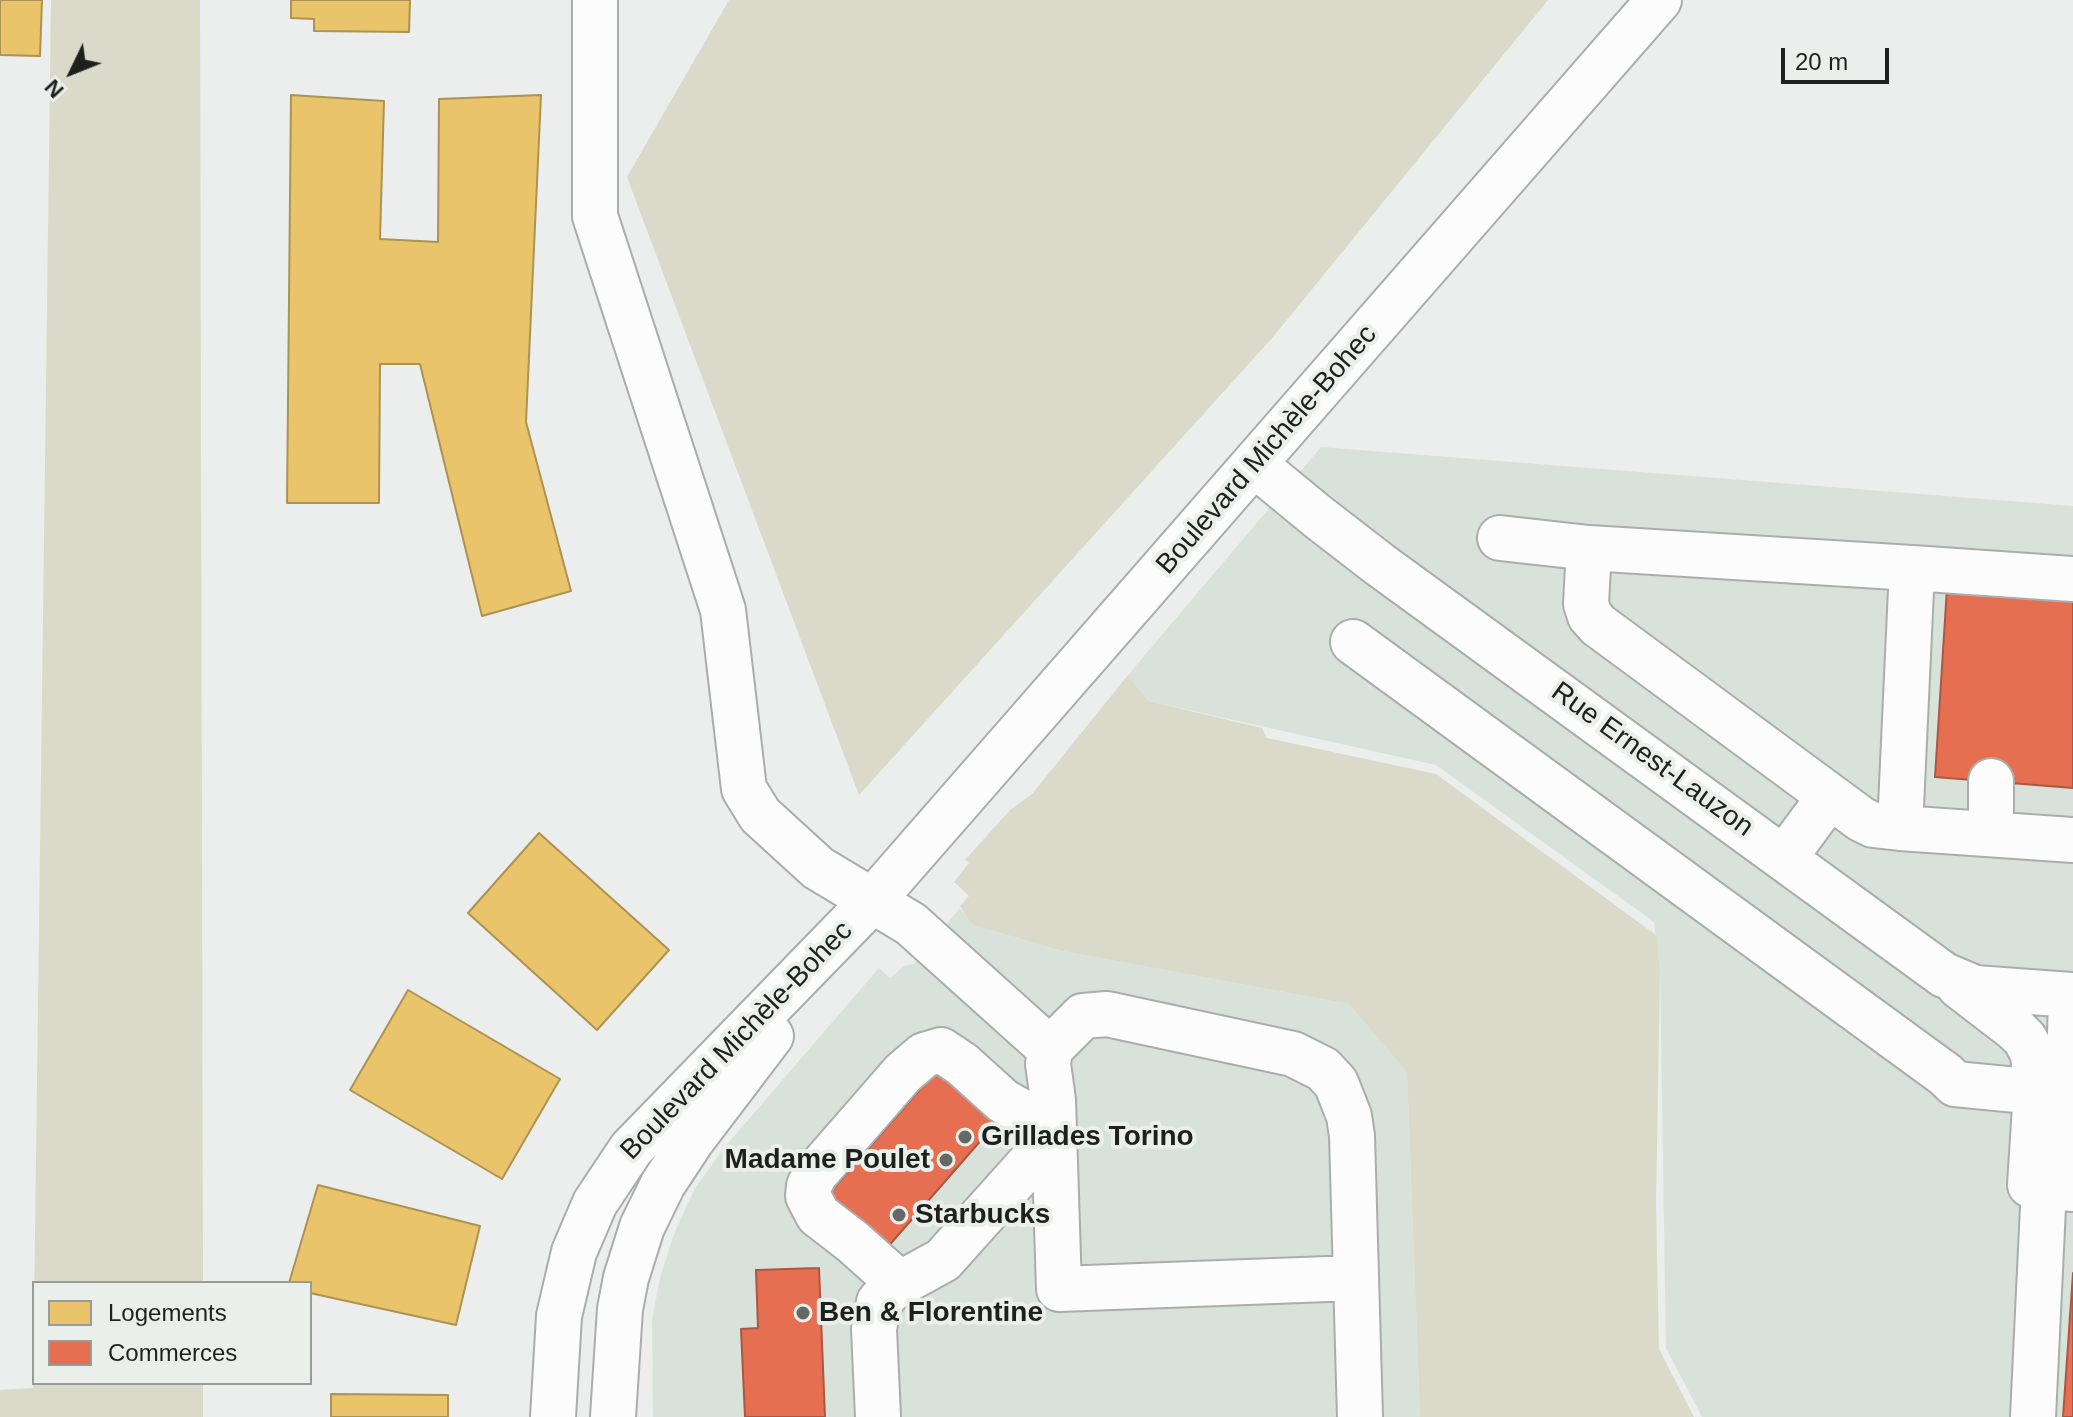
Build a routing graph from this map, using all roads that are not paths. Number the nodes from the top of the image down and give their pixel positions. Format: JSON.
{"nodes":[{"id":1,"x":595,"y":0,"type":"edge"},
{"id":2,"x":1659,"y":0,"type":"edge"},
{"id":3,"x":1255,"y":465,"type":"junction"},
{"id":4,"x":1500,"y":538,"type":"dead end"},
{"id":5,"x":1589,"y":548,"type":"junction"},
{"id":6,"x":2073,"y":579,"type":"edge"},
{"id":7,"x":1923,"y":593,"type":"junction"},
{"id":8,"x":1353,"y":642,"type":"dead end"},
{"id":9,"x":1991,"y":781,"type":"dead end"},
{"id":10,"x":1830,"y":796,"type":"junction"},
{"id":11,"x":1900,"y":828,"type":"junction"},
{"id":12,"x":1991,"y":834,"type":"junction"},
{"id":13,"x":2073,"y":840,"type":"edge"},
{"id":14,"x":1785,"y":857,"type":"junction"},
{"id":15,"x":873,"y":900,"type":"junction"},
{"id":16,"x":1944,"y":975,"type":"junction"},
{"id":17,"x":2072,"y":995,"type":"edge"},
{"id":18,"x":1050,"y":1049,"type":"junction"},
{"id":19,"x":2061,"y":1085,"type":"edge"},
{"id":20,"x":1054,"y":1135,"type":"junction"},
{"id":21,"x":2052,"y":1187,"type":"edge"},
{"id":22,"x":1355,"y":1278,"type":"junction"},
{"id":23,"x":900,"y":1284,"type":"junction"},
{"id":24,"x":553,"y":1417,"type":"edge"},
{"id":25,"x":613,"y":1417,"type":"edge"},
{"id":26,"x":878,"y":1417,"type":"edge"},
{"id":27,"x":1360,"y":1417,"type":"edge"},
{"id":28,"x":2033,"y":1417,"type":"edge"}],
"edges":[{"from":1,"to":15,"type":"street"},
{"from":2,"to":3,"type":"street","name":"Boulevard Michèle-Bohec"},
{"from":3,"to":14,"type":"street","name":"Rue Ernest-Lauzon"},
{"from":3,"to":15,"type":"street","name":"Boulevard Michèle-Bohec"},
{"from":4,"to":5,"type":"street"},
{"from":5,"to":7,"type":"street"},
{"from":5,"to":10,"type":"street"},
{"from":6,"to":7,"type":"street"},
{"from":7,"to":11,"type":"street"},
{"from":8,"to":19,"type":"street"},
{"from":9,"to":12,"type":"street"},
{"from":10,"to":11,"type":"street"},
{"from":10,"to":14,"type":"street"},
{"from":11,"to":12,"type":"street"},
{"from":12,"to":13,"type":"street"},
{"from":14,"to":16,"type":"street","name":"Rue Ernest-Lauzon"},
{"from":15,"to":18,"type":"street"},
{"from":15,"to":24,"type":"street","name":"Boulevard Michèle-Bohec"},
{"from":15,"to":25,"type":"street","name":"Boulevard Michèle-Bohec"},
{"from":16,"to":17,"type":"street","name":"Rue Ernest-Lauzon"},
{"from":16,"to":19,"type":"street"},
{"from":17,"to":19,"type":"street"},
{"from":18,"to":20,"type":"street"},
{"from":18,"to":22,"type":"street"},
{"from":19,"to":21,"type":"street"},
{"from":20,"to":22,"type":"street"},
{"from":20,"to":23,"type":"street"},
{"from":20,"to":23,"type":"street"},
{"from":21,"to":28,"type":"street"},
{"from":22,"to":27,"type":"street"},
{"from":23,"to":26,"type":"street"}]}
